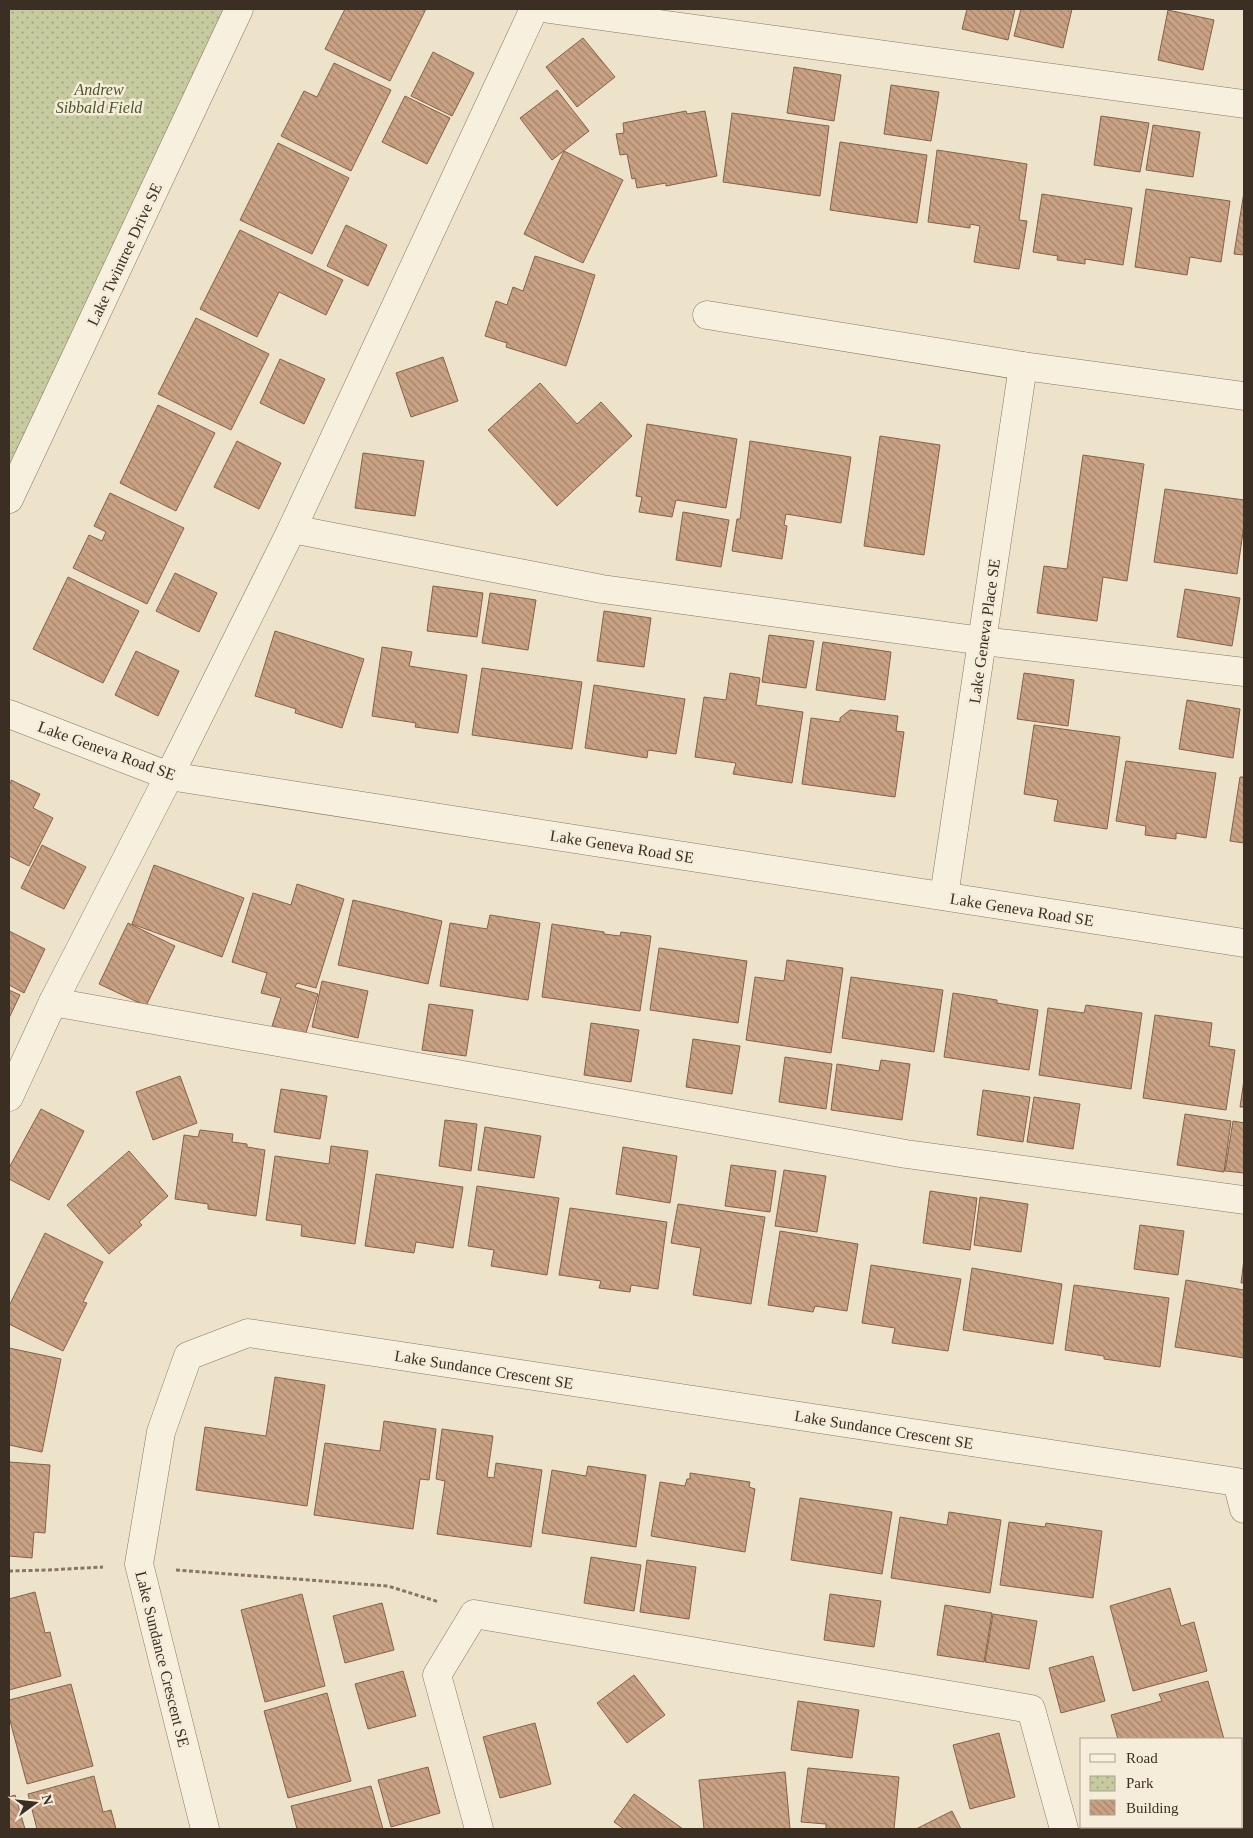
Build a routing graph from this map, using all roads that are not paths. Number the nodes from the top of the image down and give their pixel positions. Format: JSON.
{"nodes":[{"id":1,"x":239,"y":9,"type":"edge"},
{"id":2,"x":534,"y":9,"type":"edge"},
{"id":3,"x":549,"y":9,"type":"edge"},
{"id":4,"x":1244,"y":104,"type":"edge"},
{"id":5,"x":707,"y":315,"type":"dead end"},
{"id":6,"x":1023,"y":366,"type":"junction"},
{"id":7,"x":1244,"y":396,"type":"edge"},
{"id":8,"x":9,"y":499,"type":"edge"},
{"id":9,"x":292,"y":529,"type":"junction"},
{"id":10,"x":983,"y":641,"type":"junction"},
{"id":11,"x":1244,"y":672,"type":"edge"},
{"id":12,"x":9,"y":714,"type":"edge"},
{"id":13,"x":169,"y":776,"type":"junction"},
{"id":14,"x":944,"y":896,"type":"junction"},
{"id":15,"x":1244,"y":943,"type":"edge"},
{"id":16,"x":53,"y":1002,"type":"junction"},
{"id":17,"x":9,"y":1097,"type":"edge"},
{"id":18,"x":1244,"y":1200,"type":"edge"},
{"id":19,"x":1244,"y":1510,"type":"edge"},
{"id":20,"x":205,"y":1829,"type":"edge"},
{"id":21,"x":479,"y":1829,"type":"edge"},
{"id":22,"x":1064,"y":1829,"type":"edge"}],
"edges":[{"from":1,"to":8,"type":"street","name":"Lake Twintree Drive SE"},
{"from":2,"to":9,"type":"street"},
{"from":3,"to":4,"type":"street"},
{"from":5,"to":6,"type":"street"},
{"from":6,"to":7,"type":"street"},
{"from":6,"to":10,"type":"street","name":"Lake Geneva Place SE"},
{"from":9,"to":10,"type":"street"},
{"from":9,"to":13,"type":"street"},
{"from":10,"to":11,"type":"street"},
{"from":10,"to":14,"type":"street","name":"Lake Geneva Place SE"},
{"from":12,"to":13,"type":"street","name":"Lake Geneva Road SE"},
{"from":13,"to":14,"type":"street","name":"Lake Geneva Road SE"},
{"from":13,"to":16,"type":"street"},
{"from":14,"to":15,"type":"street","name":"Lake Geneva Road SE"},
{"from":16,"to":17,"type":"street"},
{"from":16,"to":18,"type":"street"},
{"from":19,"to":20,"type":"street","name":"Lake Sundance Crescent SE"},
{"from":21,"to":22,"type":"street"}]}
